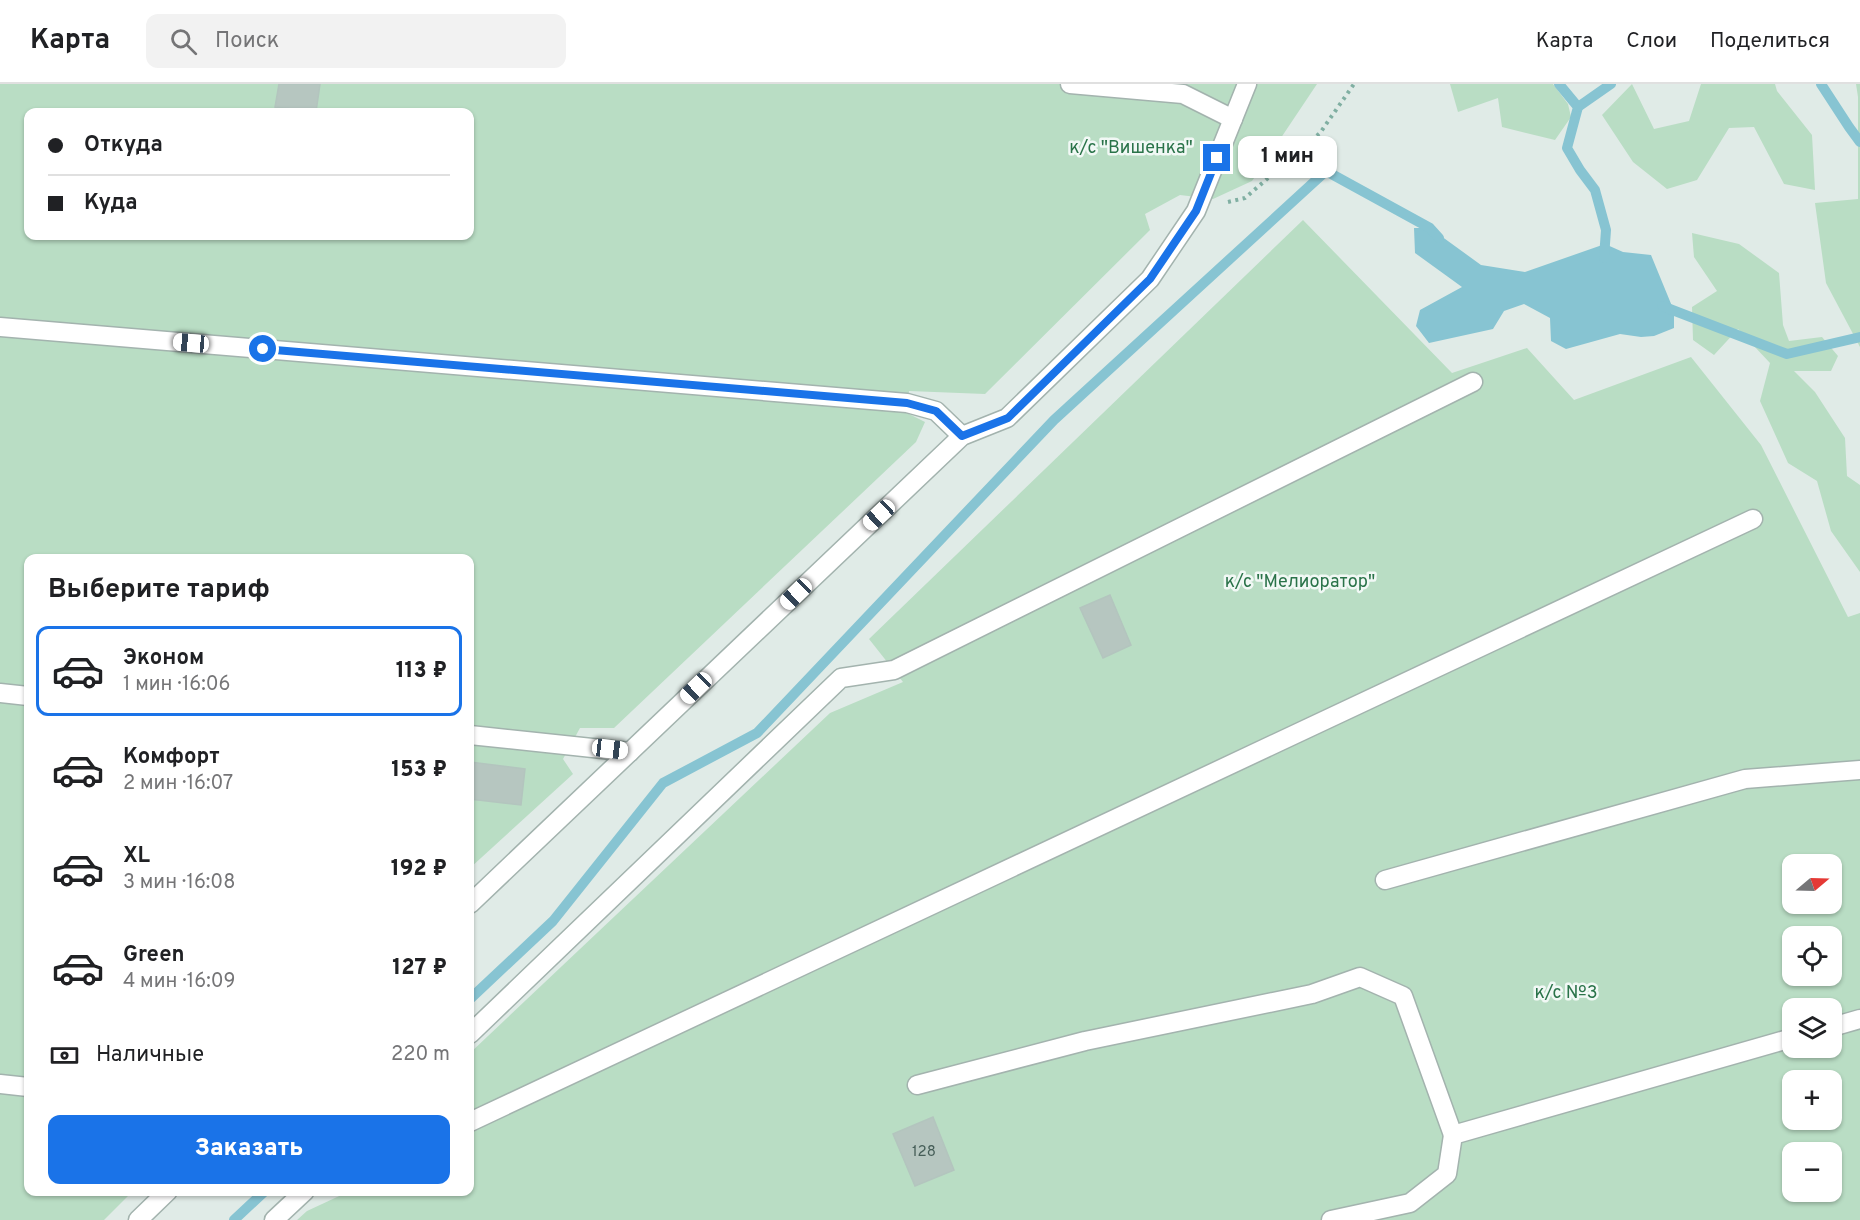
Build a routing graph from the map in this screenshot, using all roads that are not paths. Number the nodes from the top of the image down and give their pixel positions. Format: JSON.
{"nodes":[{"id":1,"x":1070,"y":84,"type":"edge"},
{"id":2,"x":1247,"y":84,"type":"edge"},
{"id":3,"x":1233,"y":119,"type":"junction"},
{"id":4,"x":0,"y":327,"type":"edge"},
{"id":5,"x":1473,"y":382,"type":"dead end"},
{"id":6,"x":962,"y":436,"type":"junction"},
{"id":7,"x":1753,"y":519,"type":"dead end"},
{"id":8,"x":0,"y":693,"type":"edge"},
{"id":9,"x":24,"y":696,"type":"edge"},
{"id":10,"x":474,"y":735,"type":"edge"},
{"id":11,"x":630,"y":752,"type":"junction"},
{"id":12,"x":1860,"y":770,"type":"edge"},
{"id":13,"x":1385,"y":880,"type":"dead end"},
{"id":14,"x":474,"y":900,"type":"edge"},
{"id":15,"x":1860,"y":1018,"type":"edge"},
{"id":16,"x":1842,"y":1024,"type":"edge"},
{"id":17,"x":474,"y":1030,"type":"edge"},
{"id":18,"x":1782,"y":1041,"type":"edge"},
{"id":19,"x":0,"y":1084,"type":"edge"},
{"id":20,"x":917,"y":1085,"type":"dead end"},
{"id":21,"x":24,"y":1087,"type":"edge"},
{"id":22,"x":474,"y":1120,"type":"edge"},
{"id":23,"x":1453,"y":1136,"type":"junction"},
{"id":24,"x":163,"y":1196,"type":"edge"},
{"id":25,"x":300,"y":1196,"type":"edge"},
{"id":26,"x":138,"y":1220,"type":"edge"},
{"id":27,"x":274,"y":1220,"type":"edge"},
{"id":28,"x":1331,"y":1220,"type":"edge"}],
"edges":[{"from":1,"to":3,"type":"lane"},
{"from":2,"to":3,"type":"lane"},
{"from":3,"to":6,"type":"lane"},
{"from":4,"to":6,"type":"lane"},
{"from":5,"to":17,"type":"lane"},
{"from":6,"to":11,"type":"lane"},
{"from":7,"to":22,"type":"lane"},
{"from":8,"to":9,"type":"lane"},
{"from":10,"to":11,"type":"lane"},
{"from":11,"to":14,"type":"lane"},
{"from":12,"to":13,"type":"lane"},
{"from":15,"to":16,"type":"lane"},
{"from":18,"to":23,"type":"lane"},
{"from":19,"to":21,"type":"lane"},
{"from":20,"to":23,"type":"lane"},
{"from":23,"to":28,"type":"lane"},
{"from":24,"to":26,"type":"lane"},
{"from":25,"to":27,"type":"lane"}]}
